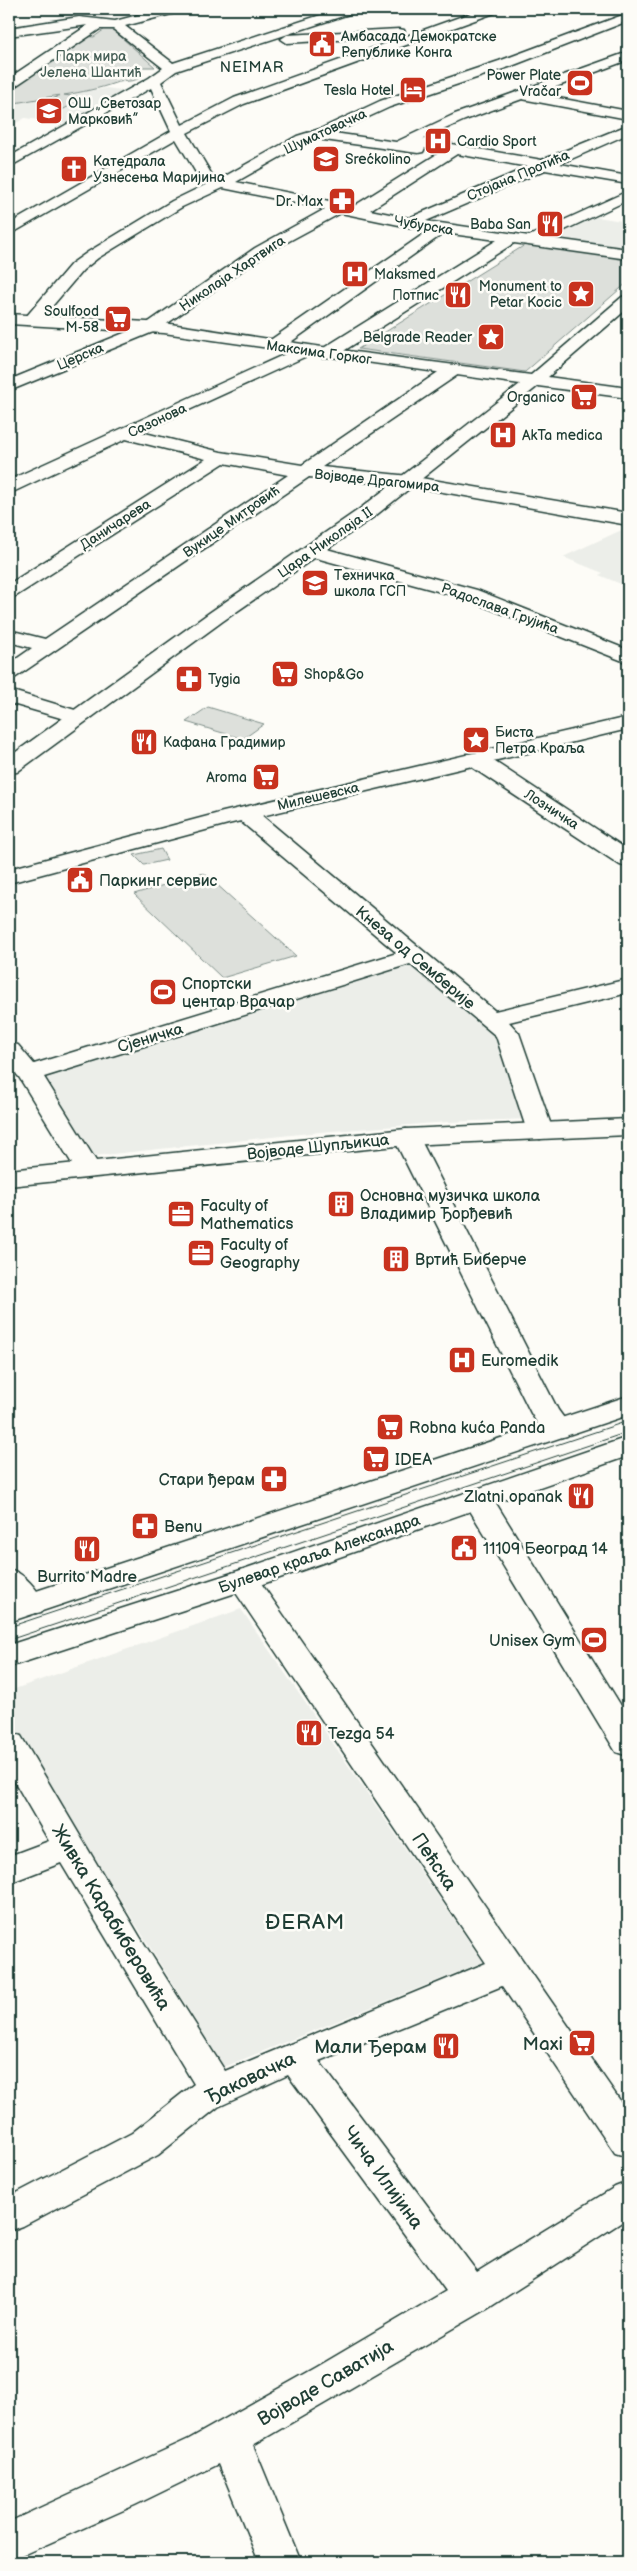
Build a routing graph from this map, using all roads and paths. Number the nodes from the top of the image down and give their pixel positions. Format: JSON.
{"nodes":[{"id":1,"x":115,"y":9,"type":"edge"},
{"id":2,"x":175,"y":9,"type":"edge"},
{"id":3,"x":351,"y":9,"type":"edge"},
{"id":4,"x":493,"y":9,"type":"edge"},
{"id":5,"x":628,"y":17,"type":"edge"},
{"id":6,"x":98,"y":24,"type":"junction"},
{"id":7,"x":115,"y":25,"type":"junction"},
{"id":8,"x":9,"y":32,"type":"edge"},
{"id":9,"x":418,"y":35,"type":"junction"},
{"id":10,"x":248,"y":42,"type":"junction"},
{"id":11,"x":628,"y":56,"type":"edge"},
{"id":12,"x":171,"y":68,"type":"junction"},
{"id":13,"x":154,"y":81,"type":"junction"},
{"id":14,"x":9,"y":84,"type":"edge"},
{"id":15,"x":522,"y":95,"type":"junction"},
{"id":16,"x":628,"y":115,"type":"edge"},
{"id":17,"x":628,"y":129,"type":"edge"},
{"id":18,"x":179,"y":132,"type":"junction"},
{"id":19,"x":318,"y":134,"type":"junction"},
{"id":20,"x":404,"y":143,"type":"junction"},
{"id":21,"x":451,"y":152,"type":"junction"},
{"id":22,"x":9,"y":163,"type":"edge"},
{"id":23,"x":538,"y":166,"type":"junction"},
{"id":24,"x":628,"y":180,"type":"edge"},
{"id":25,"x":222,"y":184,"type":"junction"},
{"id":26,"x":628,"y":195,"type":"edge"},
{"id":27,"x":339,"y":208,"type":"junction"},
{"id":28,"x":356,"y":212,"type":"junction"},
{"id":29,"x":409,"y":222,"type":"junction"},
{"id":30,"x":440,"y":229,"type":"junction"},
{"id":31,"x":9,"y":230,"type":"edge"},
{"id":32,"x":511,"y":238,"type":"junction"},
{"id":33,"x":530,"y":241,"type":"junction"},
{"id":34,"x":628,"y":254,"type":"edge"},
{"id":35,"x":628,"y":300,"type":"edge"},
{"id":36,"x":9,"y":319,"type":"edge"},
{"id":37,"x":31,"y":321,"type":"junction"},
{"id":38,"x":152,"y":327,"type":"junction"},
{"id":39,"x":275,"y":345,"type":"junction"},
{"id":40,"x":304,"y":350,"type":"junction"},
{"id":41,"x":328,"y":353,"type":"junction"},
{"id":42,"x":453,"y":370,"type":"junction"},
{"id":43,"x":535,"y":380,"type":"junction"},
{"id":44,"x":9,"y":386,"type":"edge"},
{"id":45,"x":628,"y":393,"type":"edge"},
{"id":46,"x":126,"y":434,"type":"junction"},
{"id":47,"x":221,"y":457,"type":"junction"},
{"id":48,"x":302,"y":472,"type":"junction"},
{"id":49,"x":409,"y":481,"type":"junction"},
{"id":50,"x":9,"y":487,"type":"edge"},
{"id":51,"x":628,"y":519,"type":"edge"},
{"id":52,"x":312,"y":551,"type":"junction"},
{"id":53,"x":9,"y":592,"type":"edge"},
{"id":54,"x":9,"y":636,"type":"edge"},
{"id":55,"x":48,"y":646,"type":"junction"},
{"id":56,"x":628,"y":657,"type":"edge"},
{"id":57,"x":9,"y":673,"type":"edge"},
{"id":58,"x":9,"y":696,"type":"edge"},
{"id":59,"x":78,"y":717,"type":"junction"},
{"id":60,"x":628,"y":723,"type":"edge"},
{"id":61,"x":475,"y":759,"type":"junction"},
{"id":62,"x":9,"y":767,"type":"edge"},
{"id":63,"x":246,"y":814,"type":"junction"},
{"id":64,"x":628,"y":860,"type":"edge"},
{"id":65,"x":9,"y":876,"type":"edge"},
{"id":66,"x":415,"y":955,"type":"junction"},
{"id":67,"x":628,"y":986,"type":"edge"},
{"id":68,"x":491,"y":1019,"type":"junction"},
{"id":69,"x":9,"y":1050,"type":"edge"},
{"id":70,"x":29,"y":1074,"type":"junction"},
{"id":71,"x":628,"y":1127,"type":"edge"},
{"id":72,"x":540,"y":1131,"type":"junction"},
{"id":73,"x":406,"y":1137,"type":"junction"},
{"id":74,"x":88,"y":1170,"type":"junction"},
{"id":75,"x":9,"y":1178,"type":"edge"},
{"id":76,"x":628,"y":1406,"type":"edge"},
{"id":77,"x":557,"y":1429,"type":"junction"},
{"id":78,"x":628,"y":1446,"type":"edge"},
{"id":79,"x":478,"y":1499,"type":"junction"},
{"id":80,"x":9,"y":1579,"type":"edge"},
{"id":81,"x":243,"y":1580,"type":"junction"},
{"id":82,"x":19,"y":1608,"type":"edge"},
{"id":83,"x":9,"y":1656,"type":"edge"},
{"id":84,"x":9,"y":1744,"type":"edge"},
{"id":85,"x":628,"y":1744,"type":"edge"},
{"id":86,"x":70,"y":1846,"type":"junction"},
{"id":87,"x":9,"y":1870,"type":"edge"},
{"id":88,"x":508,"y":1969,"type":"junction"},
{"id":89,"x":294,"y":2056,"type":"junction"},
{"id":90,"x":217,"y":2090,"type":"junction"},
{"id":91,"x":628,"y":2142,"type":"edge"},
{"id":92,"x":628,"y":2198,"type":"edge"},
{"id":93,"x":9,"y":2214,"type":"edge"},
{"id":94,"x":473,"y":2297,"type":"junction"},
{"id":95,"x":229,"y":2438,"type":"junction"},
{"id":96,"x":9,"y":2542,"type":"edge"},
{"id":97,"x":280,"y":2562,"type":"edge"}],
"edges":[{"from":1,"to":6,"type":"street"},
{"from":2,"to":7,"type":"street"},
{"from":3,"to":10,"type":"street"},
{"from":4,"to":9,"type":"street"},
{"from":5,"to":19,"type":"street","name":"Шуматовачка"},
{"from":6,"to":7,"type":"street"},
{"from":6,"to":8,"type":"street"},
{"from":6,"to":14,"type":"street"},
{"from":7,"to":12,"type":"street"},
{"from":9,"to":10,"type":"street"},
{"from":9,"to":18,"type":"street"},
{"from":10,"to":12,"type":"street"},
{"from":11,"to":15,"type":"street"},
{"from":12,"to":13,"type":"street"},
{"from":13,"to":18,"type":"street"},
{"from":13,"to":22,"type":"street"},
{"from":15,"to":16,"type":"street"},
{"from":15,"to":20,"type":"street"},
{"from":17,"to":23,"type":"street","name":"Стојана Протића"},
{"from":18,"to":25,"type":"street"},
{"from":18,"to":31,"type":"street"},
{"from":19,"to":20,"type":"street"},
{"from":19,"to":25,"type":"street","name":"Шуматовачка"},
{"from":20,"to":21,"type":"street"},
{"from":21,"to":23,"type":"street"},
{"from":21,"to":28,"type":"street"},
{"from":23,"to":24,"type":"street"},
{"from":23,"to":29,"type":"street","name":"Стојана Протића"},
{"from":25,"to":27,"type":"street","name":"Чубурска"},
{"from":25,"to":37,"type":"street","name":"Шуматовачка"},
{"from":26,"to":33,"type":"street"},
{"from":27,"to":28,"type":"street","name":"Чубурска"},
{"from":27,"to":38,"type":"street","name":"Николаја Хартвига"},
{"from":28,"to":29,"type":"street","name":"Чубурска"},
{"from":29,"to":30,"type":"street","name":"Чубурска"},
{"from":30,"to":32,"type":"street","name":"Чубурска"},
{"from":30,"to":39,"type":"street"},
{"from":32,"to":33,"type":"street","name":"Чубурска"},
{"from":32,"to":41,"type":"street"},
{"from":33,"to":34,"type":"street","name":"Чубурска"},
{"from":35,"to":43,"type":"street","name":"Цара Николаја II"},
{"from":36,"to":37,"type":"street","name":"Максима Горког"},
{"from":37,"to":38,"type":"street","name":"Максима Горког"},
{"from":38,"to":39,"type":"street","name":"Максима Горког"},
{"from":38,"to":44,"type":"street","name":"Церска"},
{"from":39,"to":40,"type":"street","name":"Максима Горког"},
{"from":40,"to":41,"type":"street","name":"Максима Горког"},
{"from":40,"to":46,"type":"street","name":"Сазонова"},
{"from":41,"to":42,"type":"street","name":"Максима Горког"},
{"from":42,"to":43,"type":"street","name":"Максима Горког"},
{"from":42,"to":48,"type":"street","name":"Вукице Митровић"},
{"from":43,"to":45,"type":"street","name":"Максима Горког"},
{"from":43,"to":49,"type":"street","name":"Цара Николаја II"},
{"from":46,"to":47,"type":"street","name":"Војводе Драгомира"},
{"from":46,"to":50,"type":"street","name":"Сазонова"},
{"from":47,"to":48,"type":"street","name":"Војводе Драгомира"},
{"from":47,"to":53,"type":"street","name":"Даничарева"},
{"from":48,"to":49,"type":"street","name":"Војводе Драгомира"},
{"from":48,"to":55,"type":"street","name":"Вукице Митровић"},
{"from":49,"to":51,"type":"street","name":"Војводе Драгомира"},
{"from":49,"to":52,"type":"street","name":"Цара Николаја II"},
{"from":52,"to":56,"type":"street","name":"Радослава Грујића"},
{"from":52,"to":59,"type":"street","name":"Цара Николаја II"},
{"from":54,"to":55,"type":"street"},
{"from":55,"to":57,"type":"street","name":"Вукице Митровић"},
{"from":58,"to":59,"type":"street"},
{"from":59,"to":62,"type":"street","name":"Цара Николаја II"},
{"from":60,"to":61,"type":"street","name":"Милешевска"},
{"from":61,"to":63,"type":"street","name":"Милешевска"},
{"from":61,"to":64,"type":"street","name":"Лозничка"},
{"from":63,"to":65,"type":"street","name":"Милешевска"},
{"from":63,"to":66,"type":"street","name":"Кнеза од Семберије"},
{"from":66,"to":68,"type":"street","name":"Кнеза од Семберије"},
{"from":66,"to":70,"type":"street","name":"Сјеничка"},
{"from":67,"to":68,"type":"street"},
{"from":68,"to":72,"type":"street","name":"Кнеза од Семберије"},
{"from":69,"to":70,"type":"street"},
{"from":70,"to":74,"type":"street"},
{"from":71,"to":72,"type":"street","name":"Војводе Шупљикца"},
{"from":72,"to":73,"type":"street","name":"Војводе Шупљикца"},
{"from":73,"to":74,"type":"street","name":"Војводе Шупљикца"},
{"from":73,"to":77,"type":"street"},
{"from":74,"to":75,"type":"street","name":"Војводе Шупљикца"},
{"from":76,"to":77,"type":"street"},
{"from":77,"to":82,"type":"street"},
{"from":78,"to":79,"type":"street","name":"Булевар краља Александра"},
{"from":79,"to":81,"type":"street","name":"Булевар краља Александра"},
{"from":79,"to":85,"type":"street"},
{"from":80,"to":82,"type":"street"},
{"from":81,"to":83,"type":"street","name":"Булевар краља Александра"},
{"from":81,"to":88,"type":"street","name":"Пећска"},
{"from":84,"to":86,"type":"street","name":"Живка Карабиберовића"},
{"from":86,"to":87,"type":"street"},
{"from":86,"to":90,"type":"street","name":"Живка Карабиберовића"},
{"from":88,"to":89,"type":"street","name":"Ђаковачка"},
{"from":88,"to":91,"type":"street","name":"Пећска"},
{"from":89,"to":90,"type":"street","name":"Ђаковачка"},
{"from":89,"to":94,"type":"street","name":"Чича Илијина"},
{"from":90,"to":93,"type":"street","name":"Ђаковачка"},
{"from":92,"to":94,"type":"street","name":"Војводе Саватија"},
{"from":94,"to":95,"type":"street","name":"Војводе Саватија"},
{"from":95,"to":96,"type":"street","name":"Војводе Саватија"},
{"from":95,"to":97,"type":"street"}]}
